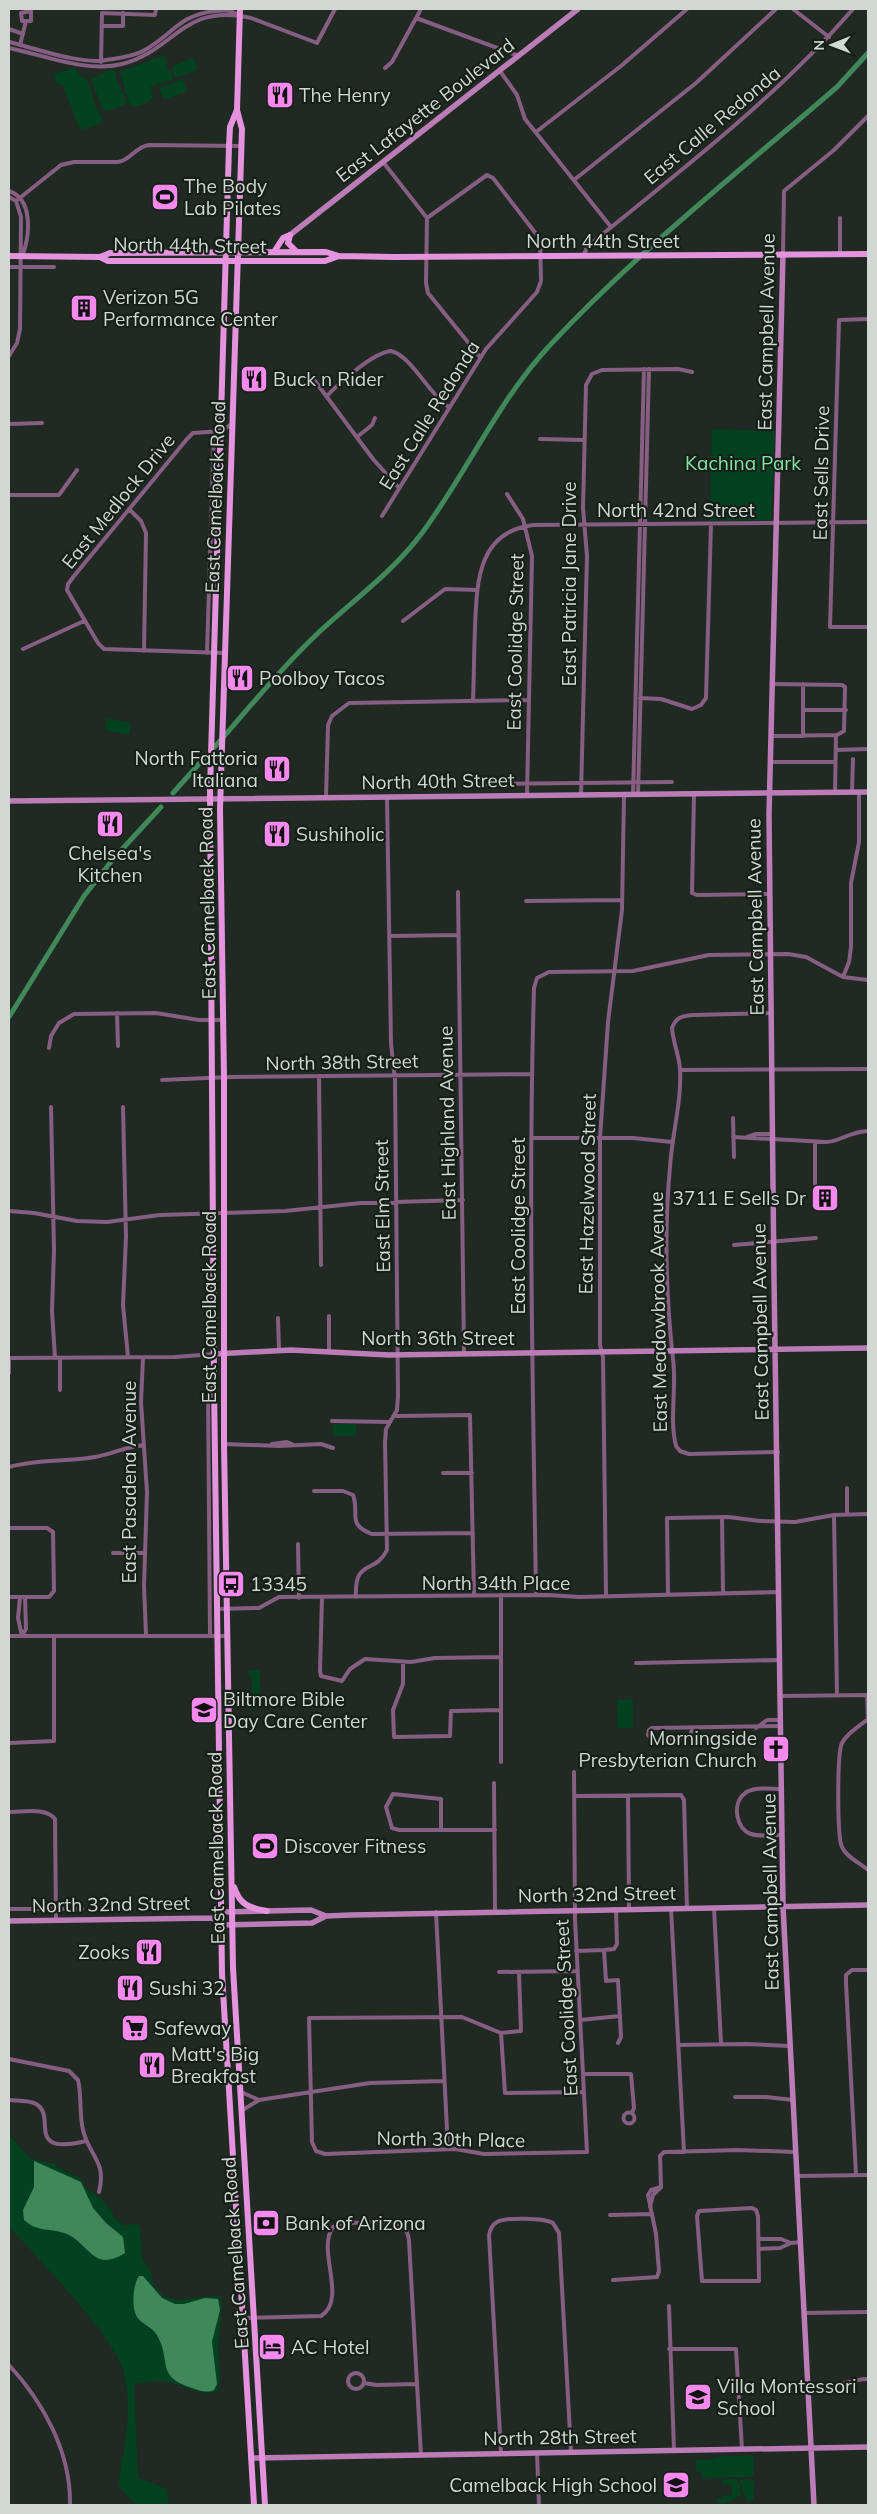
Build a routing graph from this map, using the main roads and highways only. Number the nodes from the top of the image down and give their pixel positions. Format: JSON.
{"nodes":[{"id":1,"x":240,"y":12,"type":"edge"},
{"id":2,"x":237,"y":110,"type":"junction"},
{"id":3,"x":226,"y":252,"type":"junction"},
{"id":4,"x":238,"y":252,"type":"junction"},
{"id":5,"x":274,"y":252,"type":"junction"},
{"id":6,"x":298,"y":252,"type":"junction"},
{"id":7,"x":868,"y":254,"type":"edge"},
{"id":8,"x":9,"y":256,"type":"edge"},
{"id":9,"x":339,"y":256,"type":"junction"},
{"id":10,"x":100,"y":257,"type":"junction"},
{"id":11,"x":225,"y":262,"type":"junction"},
{"id":12,"x":237,"y":262,"type":"junction"},
{"id":13,"x":223,"y":345,"type":"junction"},
{"id":14,"x":235,"y":345,"type":"junction"},
{"id":15,"x":212,"y":926,"type":"junction"},
{"id":16,"x":222,"y":927,"type":"junction"},
{"id":17,"x":225,"y":1494,"type":"junction"},
{"id":18,"x":212,"y":1495,"type":"junction"},
{"id":19,"x":218,"y":1734,"type":"junction"},
{"id":20,"x":230,"y":1734,"type":"junction"},
{"id":21,"x":219,"y":1858,"type":"junction"},
{"id":22,"x":232,"y":1859,"type":"junction"},
{"id":23,"x":232,"y":1880,"type":"junction"},
{"id":24,"x":266,"y":1911,"type":"road end"},
{"id":25,"x":235,"y":2011,"type":"junction"},
{"id":26,"x":223,"y":2012,"type":"junction"},
{"id":27,"x":246,"y":2184,"type":"junction"},
{"id":28,"x":234,"y":2185,"type":"junction"},
{"id":29,"x":254,"y":2505,"type":"edge"},
{"id":30,"x":265,"y":2505,"type":"edge"}],
"edges":[{"from":1,"to":2,"type":"main road","name":"East Camelback Road"},
{"from":2,"to":3,"type":"main road","name":"East Camelback Road"},
{"from":2,"to":4,"type":"main road","name":"East Camelback Road"},
{"from":3,"to":4,"type":"main road","name":"North 44th Street"},
{"from":3,"to":10,"type":"main road","name":"North 44th Street"},
{"from":3,"to":11,"type":"main road","name":"East Camelback Road"},
{"from":4,"to":5,"type":"main road","name":"North 44th Street"},
{"from":4,"to":12,"type":"main road","name":"East Camelback Road"},
{"from":5,"to":6,"type":"main road","name":"North 44th Street"},
{"from":5,"to":6,"type":"main road"},
{"from":6,"to":9,"type":"main road","name":"North 44th Street"},
{"from":7,"to":9,"type":"main road","name":"North 44th Street"},
{"from":8,"to":10,"type":"main road","name":"North 44th Street"},
{"from":9,"to":12,"type":"main road","name":"North 44th Street"},
{"from":10,"to":11,"type":"main road","name":"North 44th Street"},
{"from":11,"to":12,"type":"main road","name":"North 44th Street"},
{"from":11,"to":13,"type":"main road","name":"East Camelback Road"},
{"from":12,"to":14,"type":"main road","name":"East Camelback Road"},
{"from":13,"to":14,"type":"main road"},
{"from":13,"to":15,"type":"main road","name":"East Camelback Road"},
{"from":14,"to":16,"type":"main road","name":"East Camelback Road"},
{"from":15,"to":16,"type":"main road"},
{"from":15,"to":18,"type":"main road","name":"East Camelback Road"},
{"from":16,"to":17,"type":"main road","name":"East Camelback Road"},
{"from":17,"to":18,"type":"main road"},
{"from":17,"to":20,"type":"main road","name":"East Camelback Road"},
{"from":18,"to":19,"type":"main road","name":"East Camelback Road"},
{"from":19,"to":20,"type":"main road"},
{"from":19,"to":21,"type":"main road","name":"East Camelback Road"},
{"from":20,"to":22,"type":"main road","name":"East Camelback Road"},
{"from":21,"to":22,"type":"main road"},
{"from":21,"to":26,"type":"main road","name":"East Camelback Road"},
{"from":22,"to":23,"type":"main road","name":"East Camelback Road"},
{"from":23,"to":24,"type":"main road"},
{"from":23,"to":25,"type":"main road","name":"East Camelback Road"},
{"from":25,"to":26,"type":"main road"},
{"from":25,"to":27,"type":"main road","name":"East Camelback Road"},
{"from":26,"to":28,"type":"main road","name":"East Camelback Road"},
{"from":27,"to":28,"type":"main road"},
{"from":27,"to":30,"type":"main road","name":"East Camelback Road"},
{"from":28,"to":29,"type":"main road","name":"East Camelback Road"}]}
